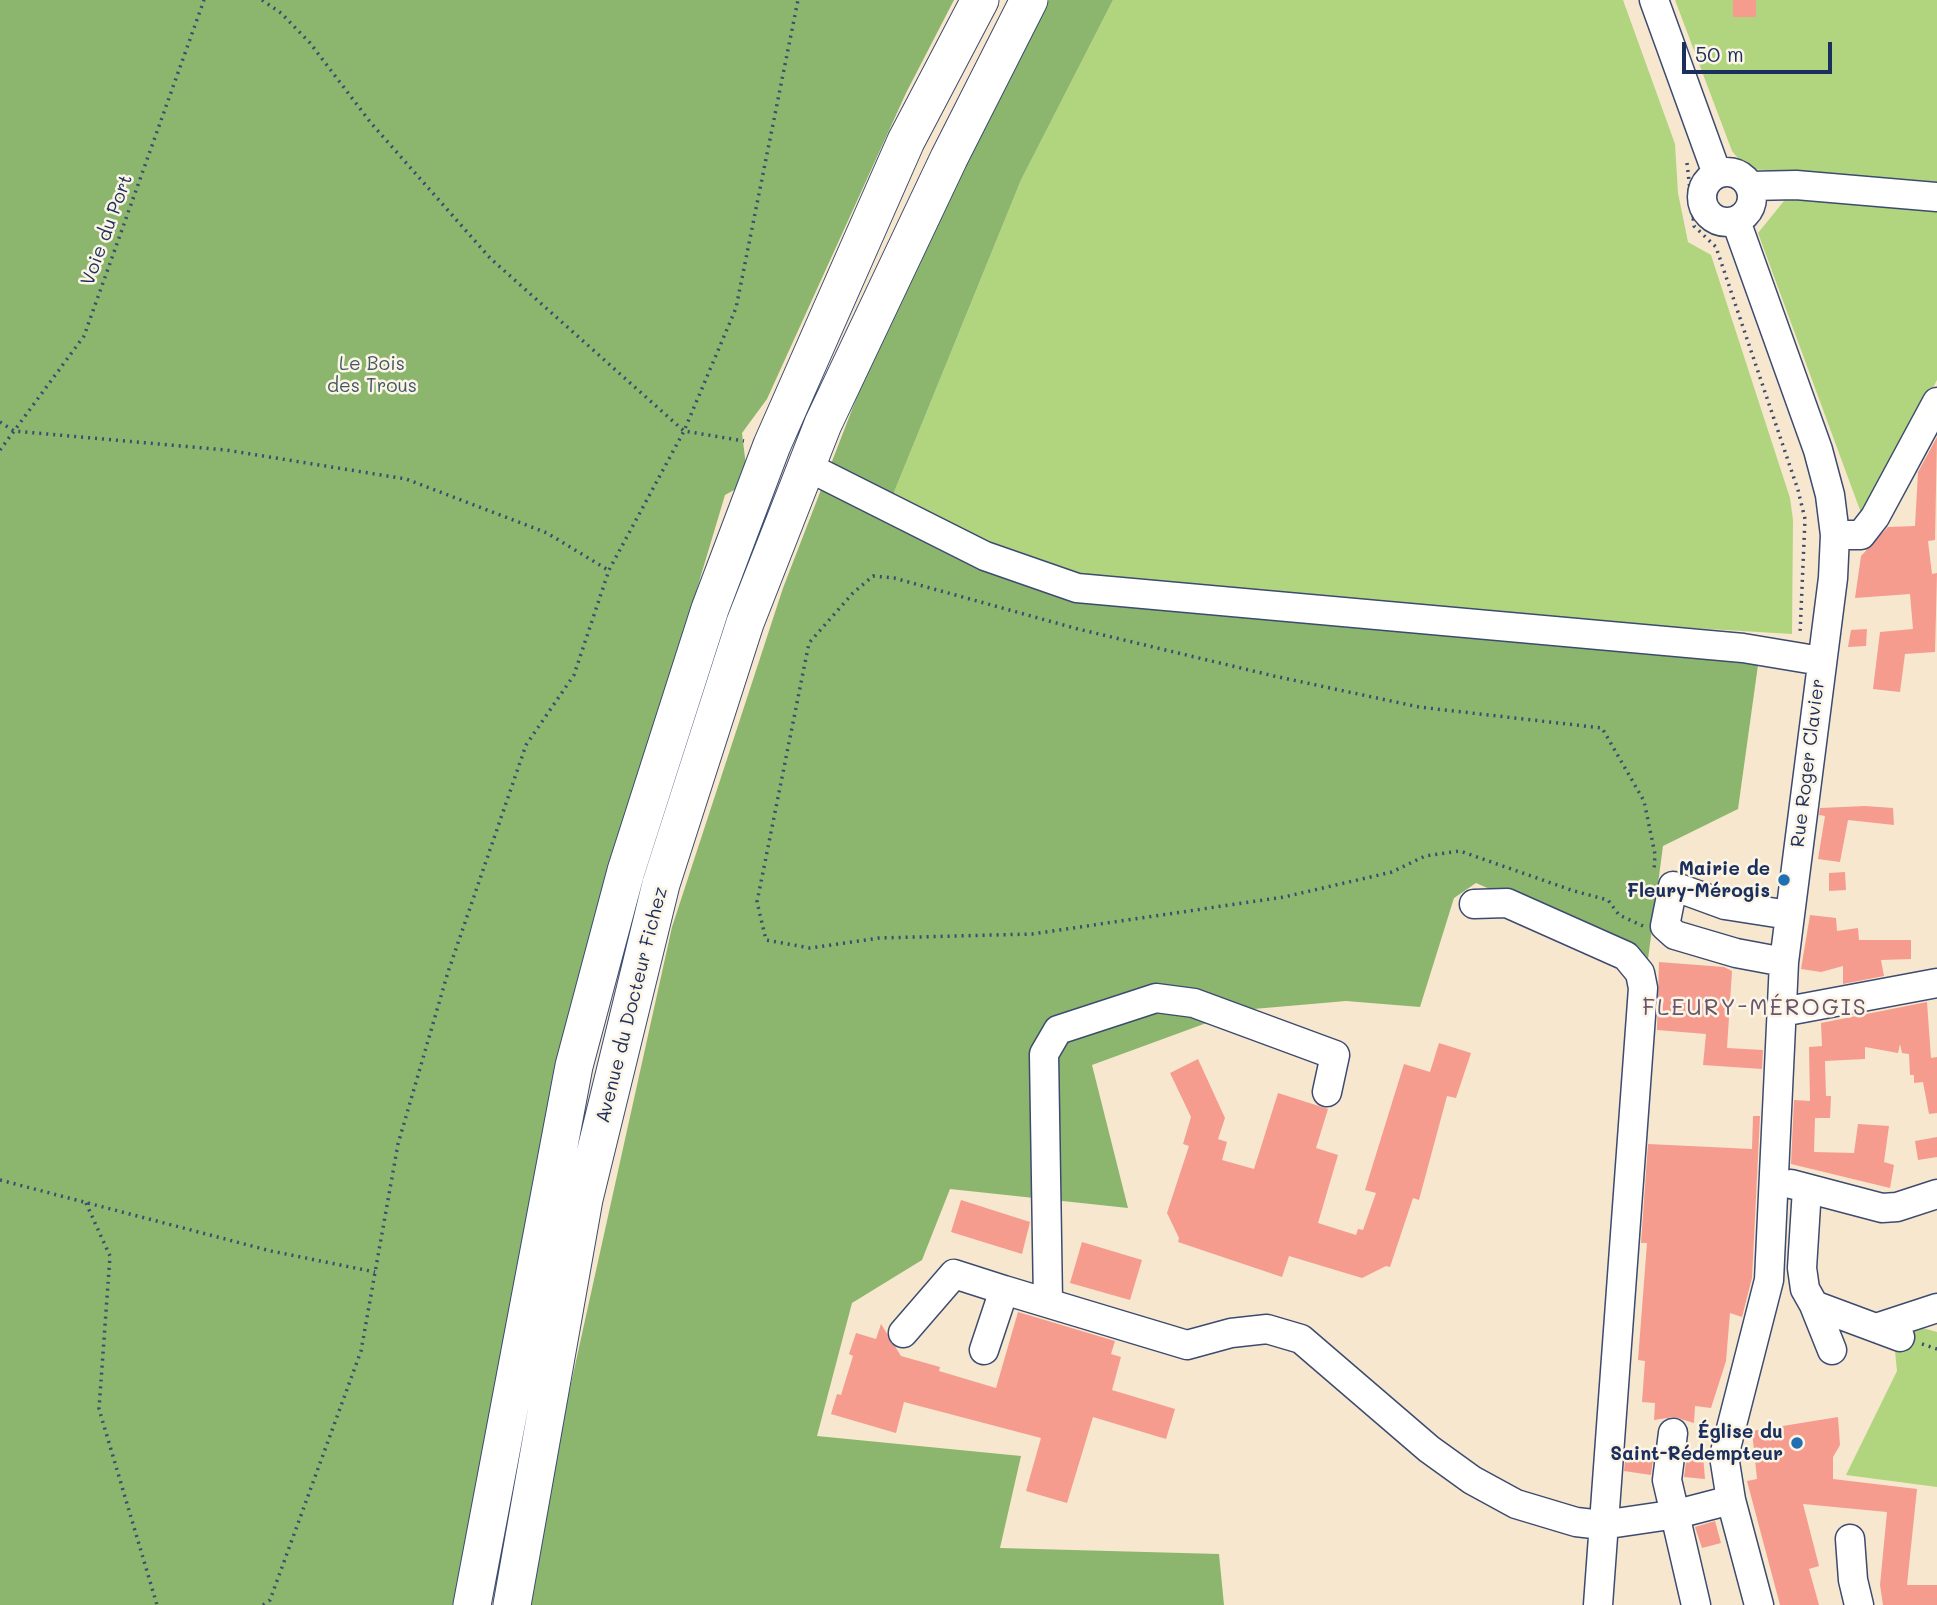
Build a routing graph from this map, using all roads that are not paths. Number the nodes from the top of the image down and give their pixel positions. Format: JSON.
{"nodes":[{"id":1,"x":980,"y":0,"type":"edge"},
{"id":2,"x":1029,"y":0,"type":"edge"},
{"id":3,"x":1654,"y":0,"type":"edge"},
{"id":4,"x":1717,"y":174,"type":"junction"},
{"id":5,"x":1750,"y":186,"type":"junction"},
{"id":6,"x":1937,"y":197,"type":"edge"},
{"id":7,"x":1736,"y":221,"type":"junction"},
{"id":8,"x":1937,"y":402,"type":"edge"},
{"id":9,"x":806,"y":466,"type":"junction"},
{"id":10,"x":1835,"y":535,"type":"junction"},
{"id":11,"x":1810,"y":659,"type":"junction"},
{"id":12,"x":1474,"y":904,"type":"dead end"},
{"id":13,"x":1789,"y":915,"type":"junction"},
{"id":14,"x":1784,"y":962,"type":"junction"},
{"id":15,"x":1937,"y":983,"type":"edge"},
{"id":16,"x":1782,"y":1012,"type":"junction"},
{"id":17,"x":1326,"y":1092,"type":"dead end"},
{"id":18,"x":1774,"y":1182,"type":"junction"},
{"id":19,"x":1807,"y":1189,"type":"junction"},
{"id":20,"x":1937,"y":1194,"type":"edge"},
{"id":21,"x":1004,"y":1290,"type":"junction"},
{"id":22,"x":1048,"y":1302,"type":"junction"},
{"id":23,"x":1814,"y":1305,"type":"junction"},
{"id":24,"x":1937,"y":1308,"type":"edge"},
{"id":25,"x":904,"y":1333,"type":"dead end"},
{"id":26,"x":984,"y":1350,"type":"dead end"},
{"id":27,"x":1832,"y":1350,"type":"dead end"},
{"id":28,"x":1673,"y":1433,"type":"dead end"},
{"id":29,"x":1731,"y":1500,"type":"junction"},
{"id":30,"x":1677,"y":1514,"type":"junction"},
{"id":31,"x":1602,"y":1525,"type":"junction"},
{"id":32,"x":1850,"y":1539,"type":"dead end"},
{"id":33,"x":472,"y":1605,"type":"edge"},
{"id":34,"x":512,"y":1605,"type":"edge"},
{"id":35,"x":1598,"y":1605,"type":"edge"},
{"id":36,"x":1696,"y":1605,"type":"edge"},
{"id":37,"x":1759,"y":1605,"type":"edge"},
{"id":38,"x":1859,"y":1605,"type":"edge"}],
"edges":[{"from":1,"to":33,"type":"main road"},
{"from":2,"to":9,"type":"main road","name":"Avenue du Docteur Fichez"},
{"from":3,"to":4,"type":"street"},
{"from":4,"to":5,"type":"street"},
{"from":4,"to":7,"type":"street"},
{"from":5,"to":6,"type":"street"},
{"from":5,"to":7,"type":"street"},
{"from":7,"to":10,"type":"street","name":"Rue Roger Clavier"},
{"from":8,"to":10,"type":"street"},
{"from":9,"to":11,"type":"street"},
{"from":9,"to":34,"type":"main road","name":"Avenue du Docteur Fichez"},
{"from":10,"to":11,"type":"street","name":"Rue Roger Clavier"},
{"from":11,"to":13,"type":"street","name":"Rue Roger Clavier"},
{"from":12,"to":31,"type":"street"},
{"from":13,"to":14,"type":"street","name":"Rue Roger Clavier"},
{"from":13,"to":14,"type":"street"},
{"from":14,"to":16,"type":"street","name":"Rue Roger Clavier"},
{"from":15,"to":16,"type":"street"},
{"from":16,"to":18,"type":"street","name":"Rue Roger Clavier"},
{"from":17,"to":22,"type":"street"},
{"from":18,"to":19,"type":"street"},
{"from":18,"to":29,"type":"street","name":"Rue Roger Clavier"},
{"from":19,"to":20,"type":"street"},
{"from":19,"to":23,"type":"street"},
{"from":21,"to":22,"type":"street"},
{"from":21,"to":25,"type":"street"},
{"from":21,"to":26,"type":"street"},
{"from":22,"to":31,"type":"street"},
{"from":23,"to":24,"type":"street"},
{"from":23,"to":27,"type":"street"},
{"from":28,"to":30,"type":"street"},
{"from":29,"to":30,"type":"street"},
{"from":29,"to":37,"type":"street","name":"Rue Roger Clavier"},
{"from":30,"to":31,"type":"street"},
{"from":30,"to":36,"type":"street"},
{"from":31,"to":35,"type":"street"},
{"from":32,"to":38,"type":"street"}]}
